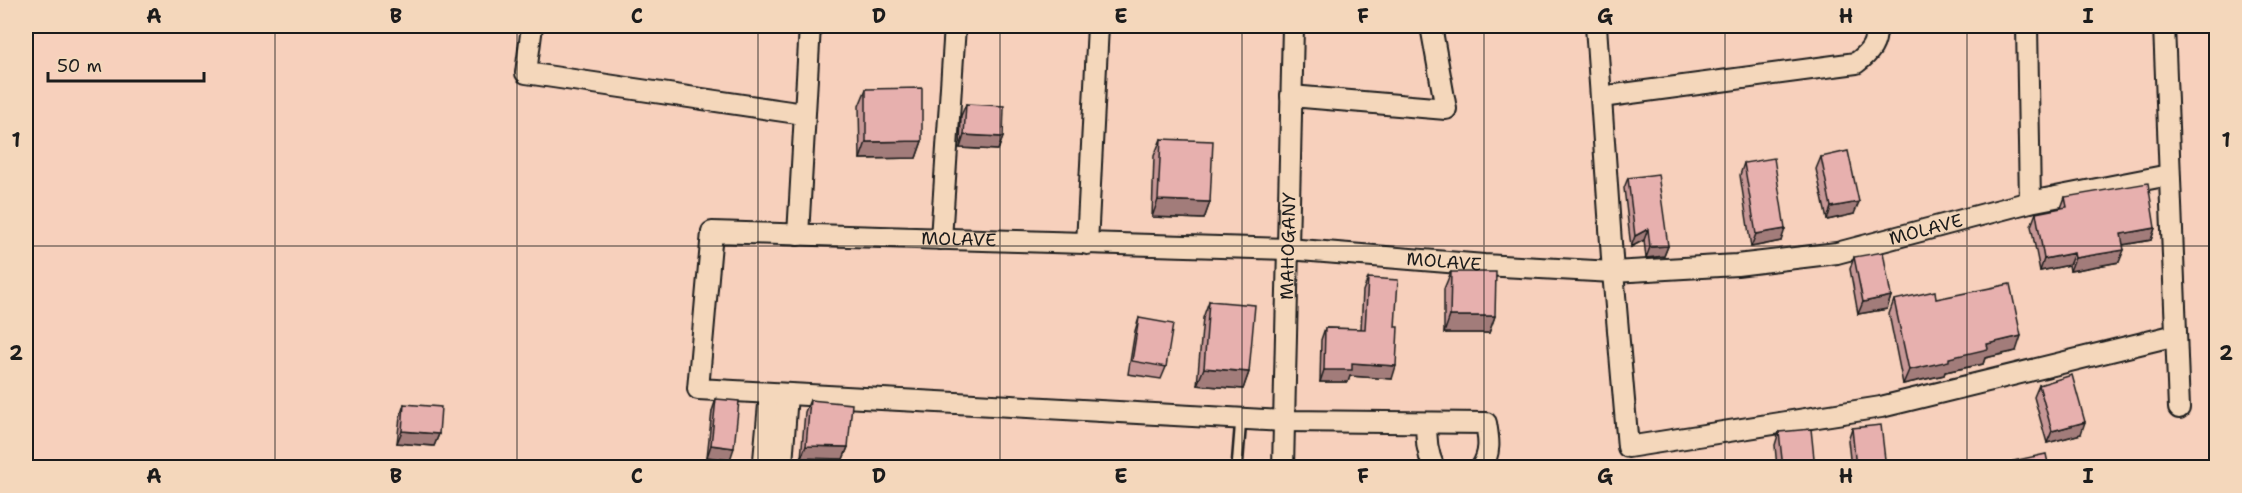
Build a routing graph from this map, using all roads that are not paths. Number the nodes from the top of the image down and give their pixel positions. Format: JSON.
{"nodes":[{"id":1,"x":532,"y":26,"type":"edge"},
{"id":2,"x":810,"y":26,"type":"edge"},
{"id":3,"x":955,"y":26,"type":"edge"},
{"id":4,"x":1098,"y":26,"type":"edge"},
{"id":5,"x":1293,"y":26,"type":"edge"},
{"id":6,"x":1431,"y":26,"type":"edge"},
{"id":7,"x":1596,"y":26,"type":"edge"},
{"id":8,"x":1876,"y":26,"type":"edge"},
{"id":9,"x":2027,"y":26,"type":"edge"},
{"id":10,"x":2164,"y":26,"type":"edge"},
{"id":11,"x":1291,"y":96,"type":"junction"},
{"id":12,"x":1601,"y":97,"type":"junction"},
{"id":13,"x":804,"y":114,"type":"junction"},
{"id":14,"x":2169,"y":175,"type":"junction"},
{"id":15,"x":2030,"y":202,"type":"junction"},
{"id":16,"x":798,"y":235,"type":"junction"},
{"id":17,"x":941,"y":239,"type":"junction"},
{"id":18,"x":1088,"y":244,"type":"junction"},
{"id":19,"x":1288,"y":249,"type":"junction"},
{"id":20,"x":1613,"y":272,"type":"junction"},
{"id":21,"x":2176,"y":335,"type":"junction"},
{"id":22,"x":778,"y":393,"type":"junction"},
{"id":23,"x":2179,"y":408,"type":"dead end"},
{"id":24,"x":1241,"y":418,"type":"junction"},
{"id":25,"x":1284,"y":421,"type":"junction"},
{"id":26,"x":1428,"y":423,"type":"junction"},
{"id":27,"x":768,"y":468,"type":"edge"},
{"id":28,"x":779,"y":468,"type":"edge"},
{"id":29,"x":1237,"y":468,"type":"edge"},
{"id":30,"x":1283,"y":468,"type":"edge"},
{"id":31,"x":1434,"y":468,"type":"edge"},
{"id":32,"x":1481,"y":468,"type":"edge"}],
"edges":[{"from":1,"to":13,"type":"street"},
{"from":2,"to":13,"type":"street"},
{"from":3,"to":17,"type":"street"},
{"from":4,"to":18,"type":"street"},
{"from":5,"to":11,"type":"street","name":"MAHOGANY"},
{"from":6,"to":11,"type":"street"},
{"from":7,"to":12,"type":"street"},
{"from":8,"to":12,"type":"street"},
{"from":9,"to":15,"type":"street"},
{"from":10,"to":14,"type":"street"},
{"from":11,"to":19,"type":"street","name":"MAHOGANY"},
{"from":12,"to":20,"type":"street"},
{"from":13,"to":16,"type":"street"},
{"from":14,"to":15,"type":"street","name":"MOLAVE"},
{"from":14,"to":21,"type":"street"},
{"from":15,"to":20,"type":"street","name":"MOLAVE"},
{"from":16,"to":17,"type":"street","name":"MOLAVE"},
{"from":16,"to":22,"type":"street","name":"MOLAVE"},
{"from":17,"to":18,"type":"street","name":"MOLAVE"},
{"from":18,"to":19,"type":"street","name":"MOLAVE"},
{"from":19,"to":20,"type":"street","name":"MOLAVE"},
{"from":19,"to":25,"type":"street","name":"MAHOGANY"},
{"from":20,"to":21,"type":"street"},
{"from":21,"to":23,"type":"street"},
{"from":22,"to":24,"type":"street"},
{"from":22,"to":27,"type":"street"},
{"from":22,"to":28,"type":"street"},
{"from":24,"to":25,"type":"street"},
{"from":24,"to":29,"type":"lane"},
{"from":25,"to":26,"type":"street"},
{"from":25,"to":30,"type":"street","name":"MAHOGANY"},
{"from":26,"to":31,"type":"street"},
{"from":26,"to":32,"type":"street"}]}
